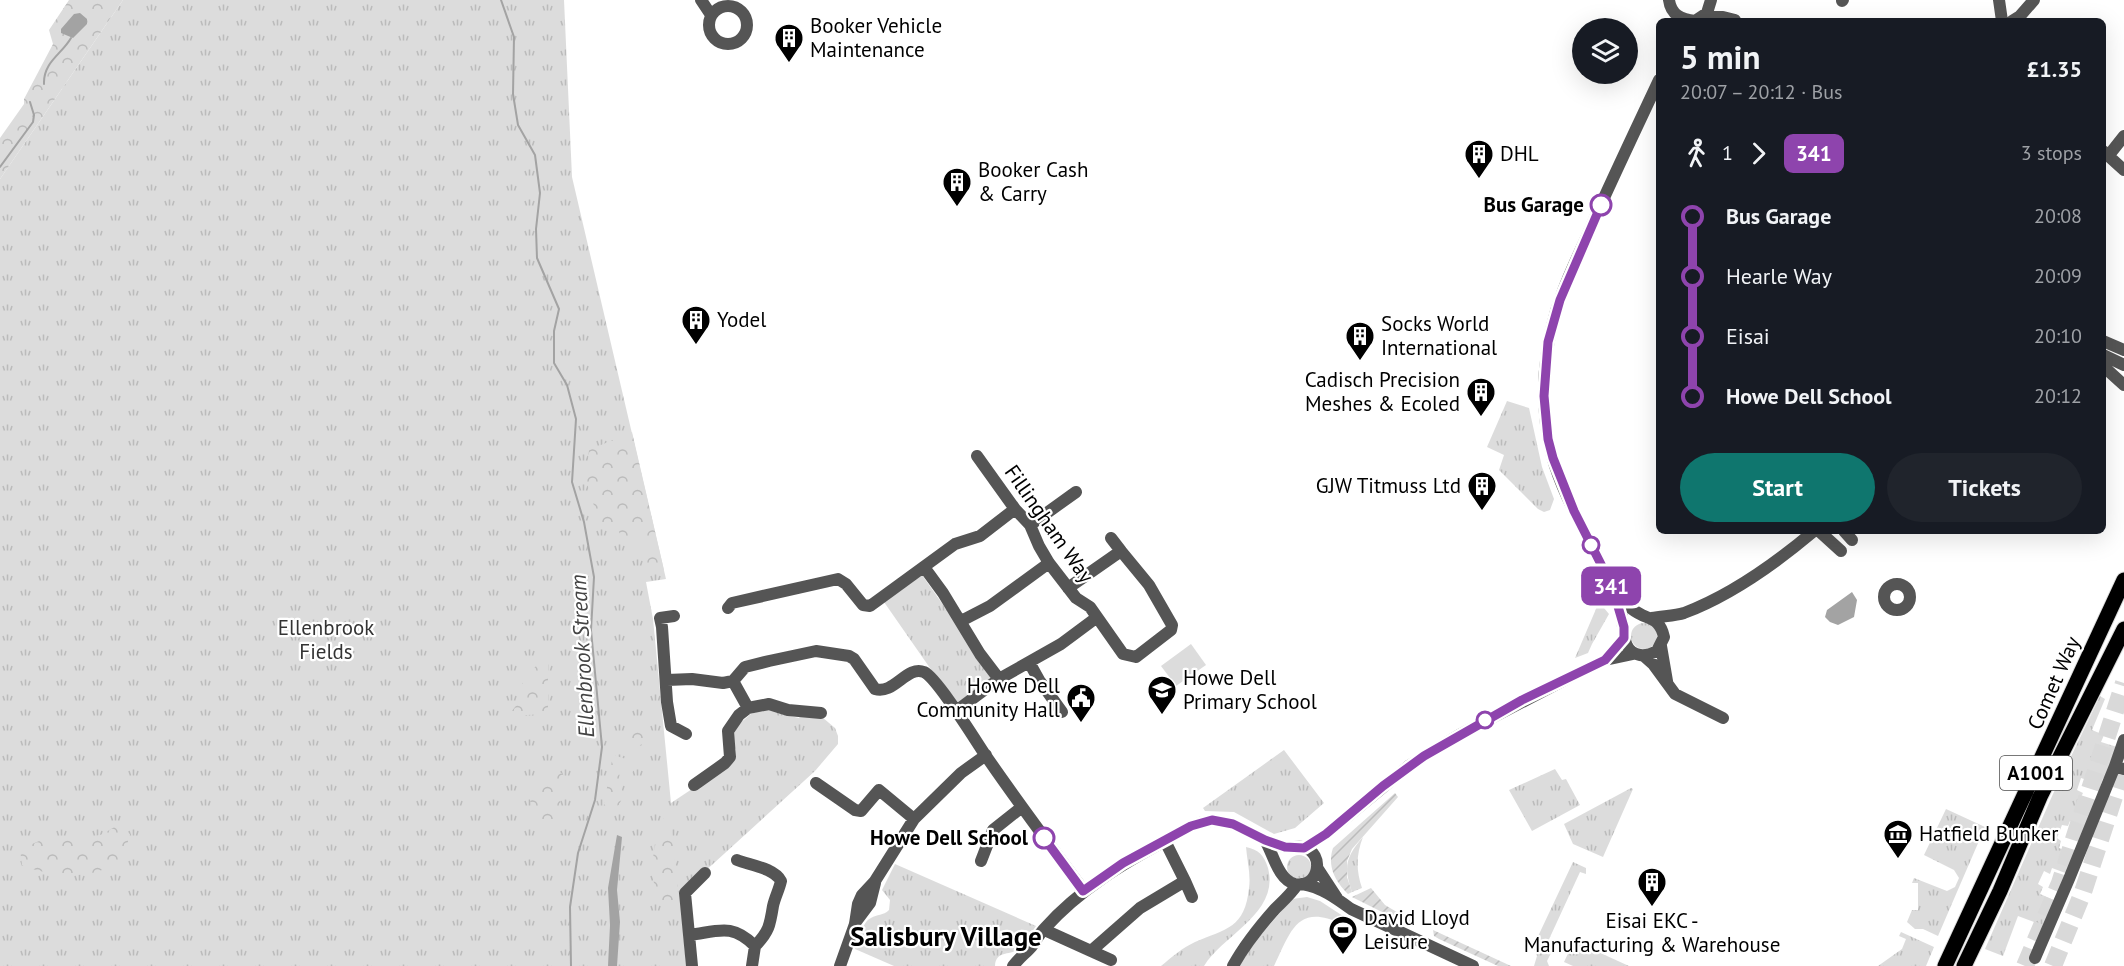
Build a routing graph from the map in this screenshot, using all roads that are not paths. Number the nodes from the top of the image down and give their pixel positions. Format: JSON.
{"nodes":[{"id":1,"x":701,"y":0,"type":"edge"},
{"id":2,"x":1712,"y":0,"type":"edge"},
{"id":3,"x":1999,"y":0,"type":"edge"},
{"id":4,"x":2034,"y":0,"type":"edge"},
{"id":5,"x":720,"y":3,"type":"edge"},
{"id":6,"x":1670,"y":7,"type":"edge"},
{"id":7,"x":711,"y":15,"type":"junction"},
{"id":8,"x":1681,"y":18,"type":"edge"},
{"id":9,"x":1699,"y":18,"type":"edge"},
{"id":10,"x":1732,"y":18,"type":"edge"},
{"id":11,"x":2002,"y":18,"type":"edge"},
{"id":12,"x":2017,"y":18,"type":"edge"},
{"id":13,"x":1656,"y":87,"type":"edge"},
{"id":14,"x":2124,"y":136,"type":"edge"},
{"id":15,"x":2106,"y":153,"type":"edge"},
{"id":16,"x":2124,"y":170,"type":"edge"},
{"id":17,"x":2106,"y":342,"type":"edge"},
{"id":18,"x":2124,"y":350,"type":"edge"},
{"id":19,"x":2106,"y":356,"type":"edge"},
{"id":20,"x":2124,"y":365,"type":"edge"},
{"id":21,"x":2106,"y":369,"type":"edge"},
{"id":22,"x":2124,"y":385,"type":"edge"},
{"id":23,"x":977,"y":456,"type":"dead end"},
{"id":24,"x":1076,"y":492,"type":"dead end"},
{"id":25,"x":1015,"y":509,"type":"junction"},
{"id":26,"x":1030,"y":525,"type":"junction"},
{"id":27,"x":1813,"y":534,"type":"edge"},
{"id":28,"x":1821,"y":534,"type":"edge"},
{"id":29,"x":1111,"y":538,"type":"dead end"},
{"id":30,"x":1121,"y":551,"type":"junction"},
{"id":31,"x":1841,"y":551,"type":"dead end"},
{"id":32,"x":1048,"y":563,"type":"junction"},
{"id":33,"x":924,"y":567,"type":"junction"},
{"id":34,"x":2124,"y":580,"type":"edge"},
{"id":35,"x":1612,"y":586,"type":"junction"},
{"id":36,"x":1068,"y":588,"type":"junction"},
{"id":37,"x":728,"y":608,"type":"dead end"},
{"id":38,"x":1683,"y":614,"type":"junction"},
{"id":39,"x":674,"y":616,"type":"dead end"},
{"id":40,"x":1647,"y":616,"type":"junction"},
{"id":41,"x":1096,"y":618,"type":"junction"},
{"id":42,"x":961,"y":621,"type":"junction"},
{"id":43,"x":2124,"y":629,"type":"edge"},
{"id":44,"x":1624,"y":633,"type":"junction"},
{"id":45,"x":1662,"y":641,"type":"junction"},
{"id":46,"x":1639,"y":655,"type":"junction"},
{"id":47,"x":1605,"y":660,"type":"junction"},
{"id":48,"x":1029,"y":662,"type":"junction"},
{"id":49,"x":999,"y":679,"type":"junction"},
{"id":50,"x":667,"y":680,"type":"junction"},
{"id":51,"x":733,"y":681,"type":"junction"},
{"id":52,"x":1667,"y":682,"type":"junction"},
{"id":53,"x":748,"y":708,"type":"junction"},
{"id":54,"x":956,"y":711,"type":"junction"},
{"id":55,"x":1062,"y":712,"type":"dead end"},
{"id":56,"x":821,"y":713,"type":"dead end"},
{"id":57,"x":1723,"y":718,"type":"dead end"},
{"id":58,"x":686,"y":734,"type":"dead end"},
{"id":59,"x":2124,"y":740,"type":"edge"},
{"id":60,"x":986,"y":755,"type":"junction"},
{"id":61,"x":2119,"y":767,"type":"edge"},
{"id":62,"x":816,"y":783,"type":"dead end"},
{"id":63,"x":694,"y":785,"type":"dead end"},
{"id":64,"x":1022,"y":807,"type":"junction"},
{"id":65,"x":914,"y":819,"type":"junction"},
{"id":66,"x":1326,"y":834,"type":"junction"},
{"id":67,"x":1265,"y":840,"type":"junction"},
{"id":68,"x":1165,"y":841,"type":"junction"},
{"id":69,"x":1300,"y":847,"type":"junction"},
{"id":70,"x":737,"y":860,"type":"dead end"},
{"id":71,"x":981,"y":861,"type":"dead end"},
{"id":72,"x":1318,"y":865,"type":"junction"},
{"id":73,"x":705,"y":873,"type":"dead end"},
{"id":74,"x":1282,"y":874,"type":"junction"},
{"id":75,"x":1185,"y":881,"type":"junction"},
{"id":76,"x":1299,"y":884,"type":"junction"},
{"id":77,"x":1083,"y":891,"type":"junction"},
{"id":78,"x":1192,"y":897,"type":"dead end"},
{"id":79,"x":1337,"y":898,"type":"junction"},
{"id":80,"x":1276,"y":909,"type":"junction"},
{"id":81,"x":1045,"y":928,"type":"junction"},
{"id":82,"x":690,"y":935,"type":"junction"},
{"id":83,"x":755,"y":946,"type":"junction"},
{"id":84,"x":1030,"y":948,"type":"junction"},
{"id":85,"x":1091,"y":951,"type":"junction"},
{"id":86,"x":2035,"y":958,"type":"dead end"},
{"id":87,"x":1111,"y":960,"type":"dead end"},
{"id":88,"x":692,"y":966,"type":"edge"},
{"id":89,"x":752,"y":966,"type":"edge"},
{"id":90,"x":840,"y":966,"type":"edge"},
{"id":91,"x":1014,"y":966,"type":"edge"},
{"id":92,"x":1025,"y":966,"type":"edge"},
{"id":93,"x":1233,"y":966,"type":"edge"},
{"id":94,"x":1473,"y":966,"type":"edge"},
{"id":95,"x":1945,"y":966,"type":"edge"},
{"id":96,"x":1964,"y":966,"type":"edge"}],
"edges":[{"from":1,"to":7,"type":"street"},
{"from":2,"to":9,"type":"street"},
{"from":2,"to":10,"type":"street"},
{"from":3,"to":11,"type":"street"},
{"from":4,"to":12,"type":"street"},
{"from":5,"to":7,"type":"street"},
{"from":5,"to":7,"type":"street"},
{"from":6,"to":8,"type":"street"},
{"from":13,"to":35,"type":"street"},
{"from":14,"to":15,"type":"street"},
{"from":15,"to":16,"type":"street"},
{"from":17,"to":18,"type":"street"},
{"from":19,"to":20,"type":"street"},
{"from":21,"to":22,"type":"street"},
{"from":23,"to":25,"type":"street","name":"Fillingham Way"},
{"from":24,"to":26,"type":"street"},
{"from":25,"to":26,"type":"street","name":"Fillingham Way"},
{"from":25,"to":33,"type":"street"},
{"from":26,"to":32,"type":"street","name":"Fillingham Way"},
{"from":27,"to":38,"type":"street"},
{"from":28,"to":31,"type":"street"},
{"from":29,"to":30,"type":"street"},
{"from":30,"to":36,"type":"street"},
{"from":30,"to":41,"type":"street","name":"Fillingham Way"},
{"from":32,"to":36,"type":"street","name":"Fillingham Way"},
{"from":32,"to":42,"type":"street"},
{"from":33,"to":37,"type":"street"},
{"from":33,"to":42,"type":"street"},
{"from":34,"to":95,"type":"main road","name":"Comet Way","number":"A1001"},
{"from":35,"to":40,"type":"street"},
{"from":35,"to":44,"type":"street"},
{"from":36,"to":41,"type":"street","name":"Fillingham Way"},
{"from":38,"to":40,"type":"street"},
{"from":38,"to":45,"type":"street"},
{"from":39,"to":50,"type":"street"},
{"from":40,"to":44,"type":"street"},
{"from":40,"to":45,"type":"street"},
{"from":41,"to":48,"type":"street"},
{"from":42,"to":49,"type":"street"},
{"from":43,"to":96,"type":"main road","name":"Comet Way","number":"A1001"},
{"from":44,"to":46,"type":"street"},
{"from":44,"to":47,"type":"street"},
{"from":45,"to":46,"type":"street"},
{"from":45,"to":52,"type":"street"},
{"from":46,"to":47,"type":"street"},
{"from":46,"to":52,"type":"street"},
{"from":47,"to":66,"type":"street"},
{"from":48,"to":49,"type":"street"},
{"from":48,"to":55,"type":"street"},
{"from":49,"to":54,"type":"street"},
{"from":50,"to":51,"type":"street"},
{"from":50,"to":58,"type":"street"},
{"from":51,"to":53,"type":"street"},
{"from":51,"to":54,"type":"street"},
{"from":52,"to":57,"type":"street"},
{"from":53,"to":56,"type":"street"},
{"from":53,"to":63,"type":"street"},
{"from":54,"to":60,"type":"street"},
{"from":59,"to":61,"type":"street"},
{"from":60,"to":64,"type":"street"},
{"from":60,"to":65,"type":"street"},
{"from":61,"to":86,"type":"street"},
{"from":62,"to":65,"type":"street"},
{"from":64,"to":71,"type":"street"},
{"from":64,"to":77,"type":"street"},
{"from":65,"to":90,"type":"street"},
{"from":66,"to":69,"type":"street"},
{"from":66,"to":72,"type":"street"},
{"from":67,"to":68,"type":"street"},
{"from":67,"to":69,"type":"street"},
{"from":67,"to":74,"type":"street"},
{"from":68,"to":75,"type":"street"},
{"from":68,"to":77,"type":"street"},
{"from":69,"to":72,"type":"street"},
{"from":69,"to":74,"type":"street"},
{"from":70,"to":83,"type":"street"},
{"from":72,"to":76,"type":"street"},
{"from":72,"to":79,"type":"street"},
{"from":73,"to":82,"type":"street"},
{"from":74,"to":76,"type":"street"},
{"from":74,"to":80,"type":"street"},
{"from":75,"to":78,"type":"street"},
{"from":75,"to":85,"type":"street"},
{"from":76,"to":79,"type":"street"},
{"from":76,"to":80,"type":"street"},
{"from":77,"to":81,"type":"street"},
{"from":79,"to":94,"type":"street"},
{"from":80,"to":93,"type":"street"},
{"from":81,"to":84,"type":"street"},
{"from":81,"to":85,"type":"street"},
{"from":82,"to":83,"type":"street"},
{"from":82,"to":88,"type":"street"},
{"from":83,"to":89,"type":"street"},
{"from":84,"to":91,"type":"street"},
{"from":84,"to":92,"type":"street"},
{"from":85,"to":87,"type":"street"}]}
